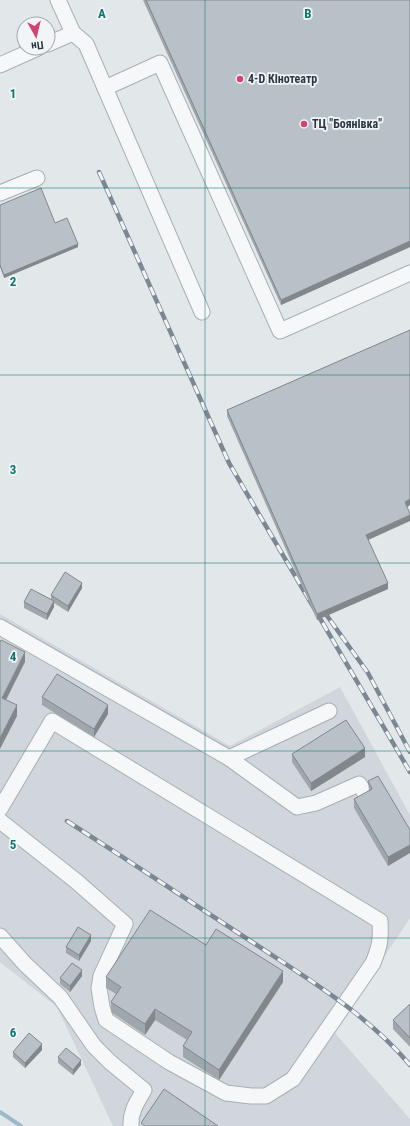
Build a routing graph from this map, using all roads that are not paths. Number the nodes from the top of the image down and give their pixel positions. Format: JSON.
{"nodes":[{"id":1,"x":58,"y":0,"type":"edge"},
{"id":2,"x":73,"y":33,"type":"junction"},
{"id":3,"x":56,"y":40,"type":"edge"},
{"id":4,"x":20,"y":56,"type":"edge"},
{"id":5,"x":0,"y":65,"type":"edge"},
{"id":6,"x":105,"y":88,"type":"junction"},
{"id":7,"x":37,"y":178,"type":"dead end"},
{"id":8,"x":0,"y":193,"type":"edge"},
{"id":9,"x":410,"y":273,"type":"edge"},
{"id":10,"x":202,"y":312,"type":"dead end"},
{"id":11,"x":0,"y":627,"type":"edge"},
{"id":12,"x":329,"y":711,"type":"dead end"},
{"id":13,"x":229,"y":758,"type":"junction"},
{"id":14,"x":365,"y":793,"type":"edge"},
{"id":15,"x":0,"y":808,"type":"edge"},
{"id":16,"x":0,"y":821,"type":"edge"},
{"id":17,"x":0,"y":936,"type":"edge"},
{"id":18,"x":131,"y":1126,"type":"edge"}],
"edges":[{"from":1,"to":2,"type":"street"},
{"from":2,"to":3,"type":"street"},
{"from":2,"to":6,"type":"street"},
{"from":4,"to":5,"type":"street"},
{"from":6,"to":9,"type":"street"},
{"from":6,"to":10,"type":"street"},
{"from":7,"to":8,"type":"street"},
{"from":11,"to":13,"type":"street"},
{"from":12,"to":13,"type":"street"},
{"from":13,"to":14,"type":"street"},
{"from":15,"to":16,"type":"street"},
{"from":17,"to":18,"type":"street"}]}
